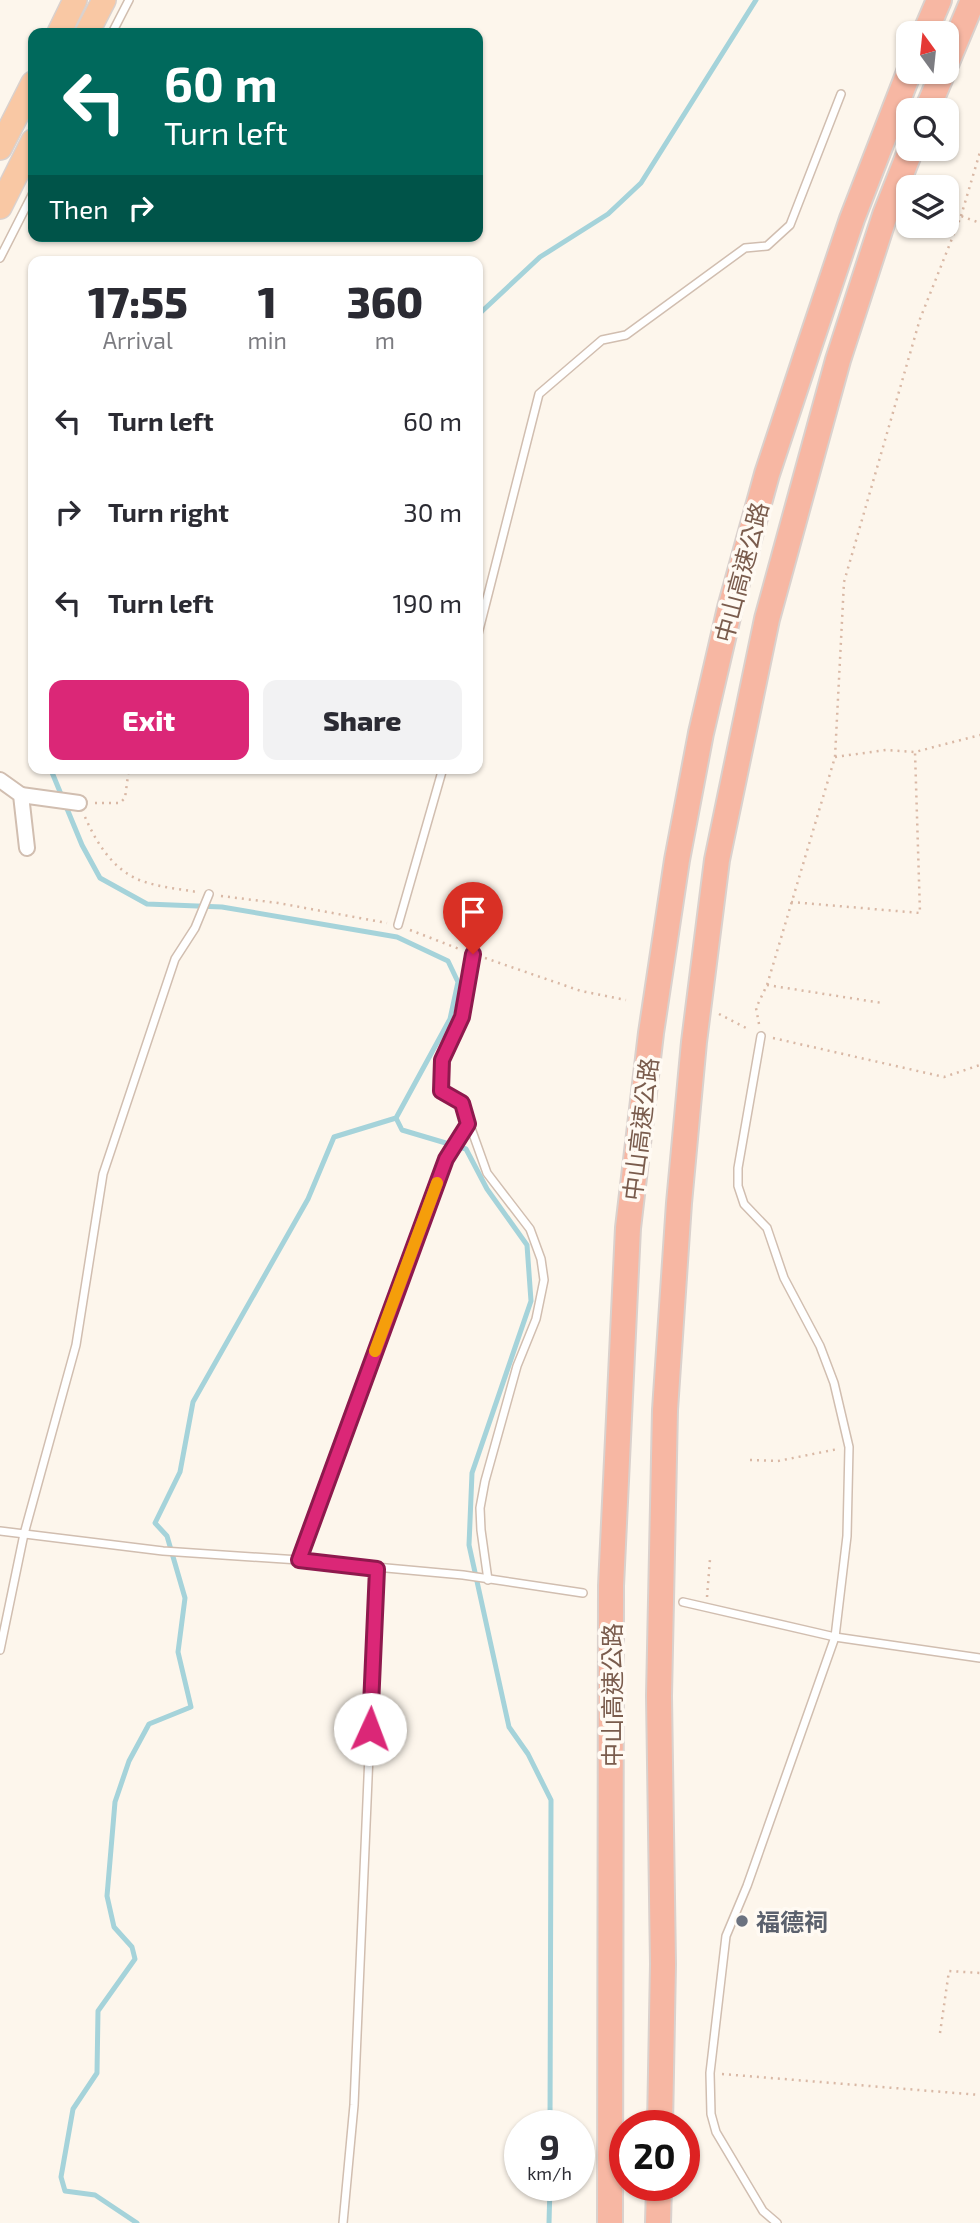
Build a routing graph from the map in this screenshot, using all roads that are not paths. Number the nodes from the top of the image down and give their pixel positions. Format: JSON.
{"nodes":[{"id":1,"x":75,"y":0,"type":"edge"},
{"id":2,"x":104,"y":0,"type":"edge"},
{"id":3,"x":129,"y":0,"type":"edge"},
{"id":4,"x":939,"y":0,"type":"edge"},
{"id":5,"x":973,"y":0,"type":"edge"},
{"id":6,"x":930,"y":21,"type":"edge"},
{"id":7,"x":61,"y":28,"type":"edge"},
{"id":8,"x":90,"y":28,"type":"edge"},
{"id":9,"x":115,"y":28,"type":"edge"},
{"id":10,"x":959,"y":33,"type":"edge"},
{"id":11,"x":904,"y":84,"type":"edge"},
{"id":12,"x":28,"y":93,"type":"edge"},
{"id":13,"x":841,"y":94,"type":"dead end"},
{"id":14,"x":0,"y":148,"type":"edge"},
{"id":15,"x":28,"y":151,"type":"edge"},
{"id":16,"x":906,"y":161,"type":"edge"},
{"id":17,"x":28,"y":203,"type":"edge"},
{"id":18,"x":0,"y":206,"type":"edge"},
{"id":19,"x":0,"y":258,"type":"edge"},
{"id":20,"x":483,"y":614,"type":"edge"},
{"id":21,"x":441,"y":774,"type":"edge"},
{"id":22,"x":0,"y":780,"type":"edge"},
{"id":23,"x":21,"y":795,"type":"junction"},
{"id":24,"x":79,"y":803,"type":"road end"},
{"id":25,"x":27,"y":848,"type":"dead end"},
{"id":26,"x":209,"y":894,"type":"road end"},
{"id":27,"x":398,"y":925,"type":"road end"},
{"id":28,"x":473,"y":954,"type":"road end"},
{"id":29,"x":761,"y":1036,"type":"road end"},
{"id":30,"x":468,"y":1124,"type":"junction"},
{"id":31,"x":0,"y":1531,"type":"edge"},
{"id":32,"x":24,"y":1534,"type":"junction"},
{"id":33,"x":299,"y":1560,"type":"junction"},
{"id":34,"x":377,"y":1569,"type":"junction"},
{"id":35,"x":488,"y":1580,"type":"junction"},
{"id":36,"x":583,"y":1593,"type":"dead end"},
{"id":37,"x":683,"y":1602,"type":"dead end"},
{"id":38,"x":835,"y":1637,"type":"junction"},
{"id":39,"x":0,"y":1650,"type":"edge"},
{"id":40,"x":980,"y":1658,"type":"edge"},
{"id":41,"x":660,"y":2110,"type":"edge"},
{"id":42,"x":659,"y":2201,"type":"edge"},
{"id":43,"x":343,"y":2223,"type":"edge"},
{"id":44,"x":610,"y":2223,"type":"edge"},
{"id":45,"x":658,"y":2223,"type":"edge"},
{"id":46,"x":777,"y":2223,"type":"edge"}],
"edges":[{"from":1,"to":7,"type":"highway"},
{"from":2,"to":8,"type":"highway"},
{"from":3,"to":9,"type":"lane"},
{"from":4,"to":6,"type":"highway"},
{"from":5,"to":10,"type":"highway"},
{"from":11,"to":44,"type":"highway","name":"中山高速公路"},
{"from":12,"to":14,"type":"highway"},
{"from":13,"to":20,"type":"lane"},
{"from":15,"to":18,"type":"highway"},
{"from":16,"to":41,"type":"highway","name":"中山高速公路"},
{"from":17,"to":19,"type":"lane"},
{"from":21,"to":27,"type":"lane"},
{"from":22,"to":23,"type":"street"},
{"from":23,"to":24,"type":"street"},
{"from":23,"to":25,"type":"street"},
{"from":26,"to":32,"type":"lane"},
{"from":28,"to":30,"type":"lane"},
{"from":29,"to":38,"type":"lane"},
{"from":30,"to":33,"type":"lane"},
{"from":30,"to":35,"type":"lane"},
{"from":31,"to":32,"type":"lane"},
{"from":32,"to":33,"type":"lane"},
{"from":32,"to":39,"type":"lane"},
{"from":33,"to":34,"type":"lane"},
{"from":34,"to":35,"type":"lane"},
{"from":34,"to":43,"type":"lane"},
{"from":35,"to":36,"type":"lane"},
{"from":37,"to":38,"type":"lane"},
{"from":38,"to":40,"type":"lane"},
{"from":38,"to":46,"type":"lane"},
{"from":42,"to":45,"type":"highway"}]}
